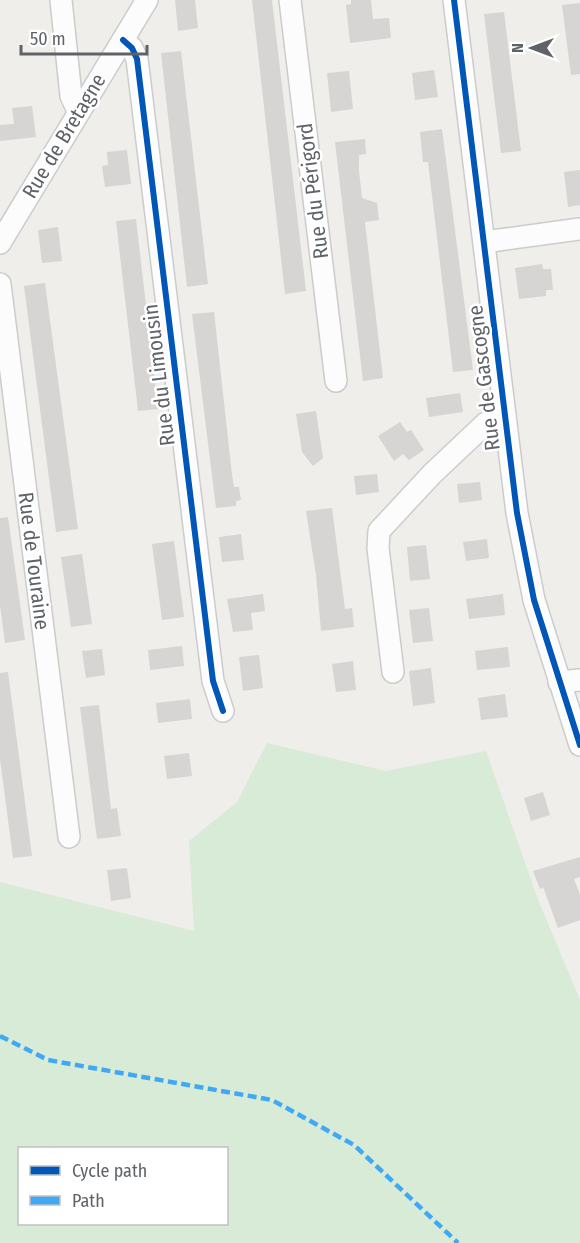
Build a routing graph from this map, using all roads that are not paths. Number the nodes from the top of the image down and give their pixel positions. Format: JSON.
{"nodes":[{"id":1,"x":61,"y":0,"type":"edge"},
{"id":2,"x":290,"y":0,"type":"edge"},
{"id":3,"x":454,"y":0,"type":"edge"},
{"id":4,"x":139,"y":3,"type":"edge"},
{"id":5,"x":123,"y":40,"type":"junction"},
{"id":6,"x":78,"y":111,"type":"junction"},
{"id":7,"x":580,"y":230,"type":"edge"},
{"id":8,"x":1,"y":236,"type":"edge"},
{"id":9,"x":484,"y":242,"type":"junction"},
{"id":10,"x":0,"y":284,"type":"edge"},
{"id":11,"x":336,"y":381,"type":"dead end"},
{"id":12,"x":505,"y":415,"type":"junction"},
{"id":13,"x":393,"y":672,"type":"dead end"},
{"id":14,"x":580,"y":680,"type":"edge"},
{"id":15,"x":559,"y":682,"type":"junction"},
{"id":16,"x":223,"y":711,"type":"dead end"},
{"id":17,"x":580,"y":745,"type":"edge"},
{"id":18,"x":69,"y":837,"type":"dead end"}],
"edges":[{"from":1,"to":6,"type":"street"},
{"from":2,"to":11,"type":"street","name":"Rue du Périgord"},
{"from":3,"to":9,"type":"street","name":"Rue de Gascogne"},
{"from":4,"to":5,"type":"street","name":"Rue de Bretagne"},
{"from":5,"to":6,"type":"street","name":"Rue de Bretagne"},
{"from":5,"to":16,"type":"street","name":"Rue du Limousin"},
{"from":6,"to":8,"type":"street","name":"Rue de Bretagne"},
{"from":7,"to":9,"type":"street"},
{"from":9,"to":12,"type":"street","name":"Rue de Gascogne"},
{"from":10,"to":18,"type":"street","name":"Rue de Touraine"},
{"from":12,"to":13,"type":"street"},
{"from":12,"to":15,"type":"street","name":"Rue de Gascogne"},
{"from":14,"to":15,"type":"street"},
{"from":15,"to":17,"type":"street","name":"Rue de Gascogne"}]}
